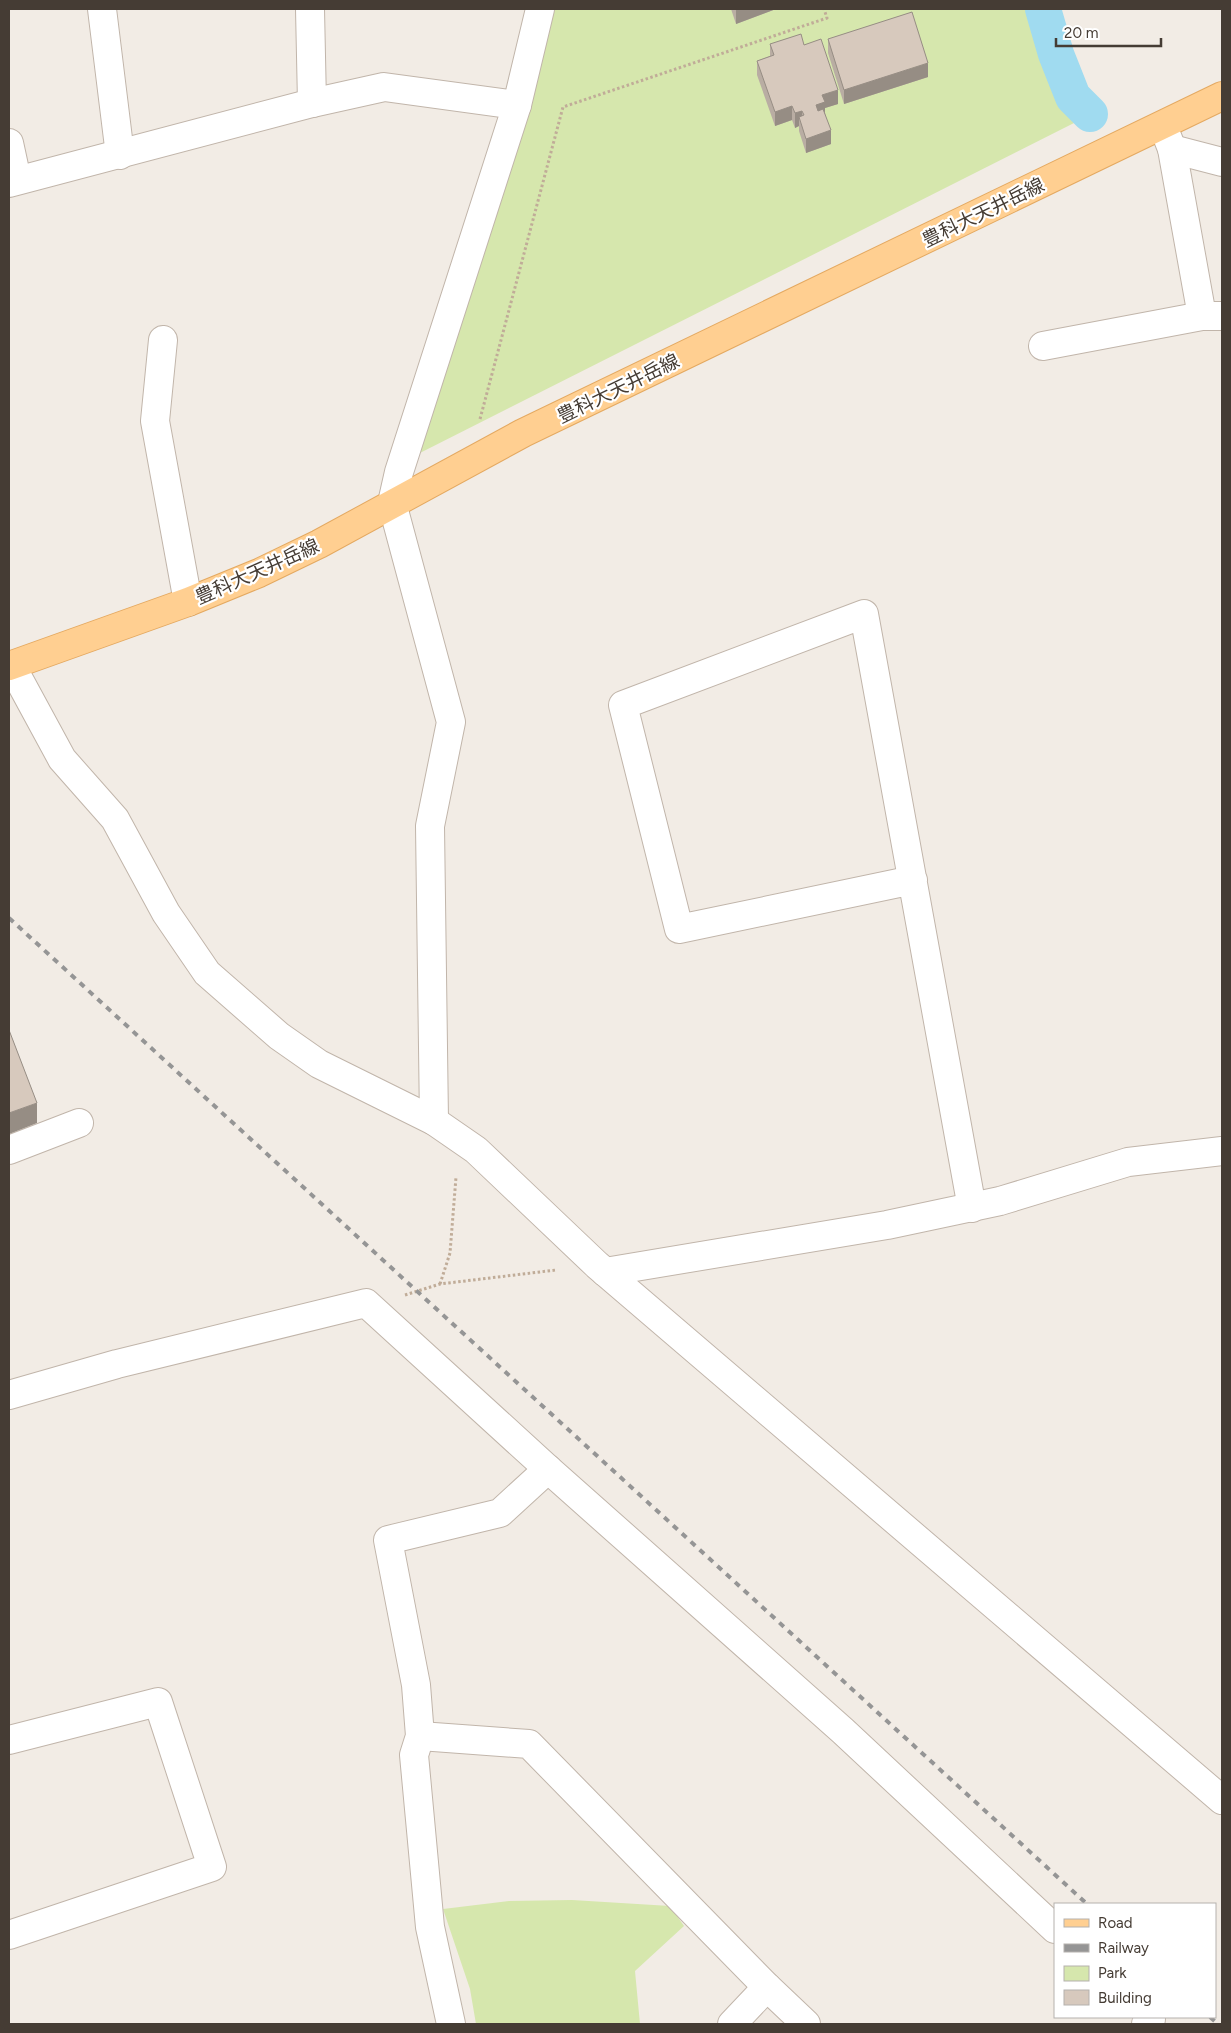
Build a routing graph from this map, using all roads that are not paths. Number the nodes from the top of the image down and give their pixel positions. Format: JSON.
{"nodes":[{"id":1,"x":102,"y":9,"type":"edge"},
{"id":2,"x":310,"y":9,"type":"edge"},
{"id":3,"x":540,"y":9,"type":"edge"},
{"id":4,"x":1222,"y":96,"type":"edge"},
{"id":5,"x":312,"y":103,"type":"junction"},
{"id":6,"x":517,"y":105,"type":"junction"},
{"id":7,"x":1168,"y":137,"type":"junction"},
{"id":8,"x":9,"y":143,"type":"edge"},
{"id":9,"x":120,"y":155,"type":"junction"},
{"id":10,"x":1222,"y":162,"type":"edge"},
{"id":11,"x":13,"y":182,"type":"edge"},
{"id":12,"x":1212,"y":316,"type":"edge"},
{"id":13,"x":163,"y":340,"type":"dead end"},
{"id":14,"x":1043,"y":346,"type":"dead end"},
{"id":15,"x":392,"y":503,"type":"junction"},
{"id":16,"x":188,"y":602,"type":"junction"},
{"id":17,"x":10,"y":665,"type":"edge"},
{"id":18,"x":913,"y":880,"type":"junction"},
{"id":19,"x":434,"y":1121,"type":"junction"},
{"id":20,"x":79,"y":1123,"type":"dead end"},
{"id":21,"x":9,"y":1150,"type":"edge"},
{"id":22,"x":1222,"y":1151,"type":"edge"},
{"id":23,"x":972,"y":1208,"type":"junction"},
{"id":24,"x":601,"y":1268,"type":"junction"},
{"id":25,"x":9,"y":1395,"type":"edge"},
{"id":26,"x":548,"y":1469,"type":"junction"},
{"id":27,"x":420,"y":1736,"type":"junction"},
{"id":28,"x":9,"y":1740,"type":"edge"},
{"id":29,"x":1222,"y":1800,"type":"edge"},
{"id":30,"x":1054,"y":1928,"type":"edge"},
{"id":31,"x":9,"y":1935,"type":"edge"},
{"id":32,"x":767,"y":1987,"type":"junction"},
{"id":33,"x":451,"y":2024,"type":"edge"},
{"id":34,"x":732,"y":2024,"type":"edge"},
{"id":35,"x":806,"y":2024,"type":"edge"}],
"edges":[{"from":1,"to":9,"type":"street"},
{"from":2,"to":5,"type":"street"},
{"from":3,"to":6,"type":"street"},
{"from":4,"to":7,"type":"main road","name":"豊科大天井岳線"},
{"from":5,"to":6,"type":"street"},
{"from":5,"to":9,"type":"street"},
{"from":6,"to":15,"type":"street"},
{"from":7,"to":10,"type":"street"},
{"from":7,"to":12,"type":"street"},
{"from":7,"to":15,"type":"main road","name":"豊科大天井岳線"},
{"from":8,"to":11,"type":"street"},
{"from":9,"to":11,"type":"street"},
{"from":12,"to":14,"type":"street"},
{"from":13,"to":16,"type":"street"},
{"from":15,"to":16,"type":"main road","name":"豊科大天井岳線"},
{"from":15,"to":19,"type":"street"},
{"from":16,"to":17,"type":"main road","name":"豊科大天井岳線"},
{"from":17,"to":19,"type":"street"},
{"from":18,"to":18,"type":"street"},
{"from":18,"to":23,"type":"street"},
{"from":19,"to":24,"type":"street"},
{"from":20,"to":21,"type":"street"},
{"from":22,"to":23,"type":"street"},
{"from":23,"to":24,"type":"street"},
{"from":24,"to":29,"type":"street"},
{"from":25,"to":26,"type":"street"},
{"from":26,"to":27,"type":"street"},
{"from":26,"to":30,"type":"street"},
{"from":27,"to":32,"type":"street"},
{"from":27,"to":33,"type":"street"},
{"from":28,"to":31,"type":"street"},
{"from":32,"to":34,"type":"street"},
{"from":32,"to":35,"type":"street"}]}
